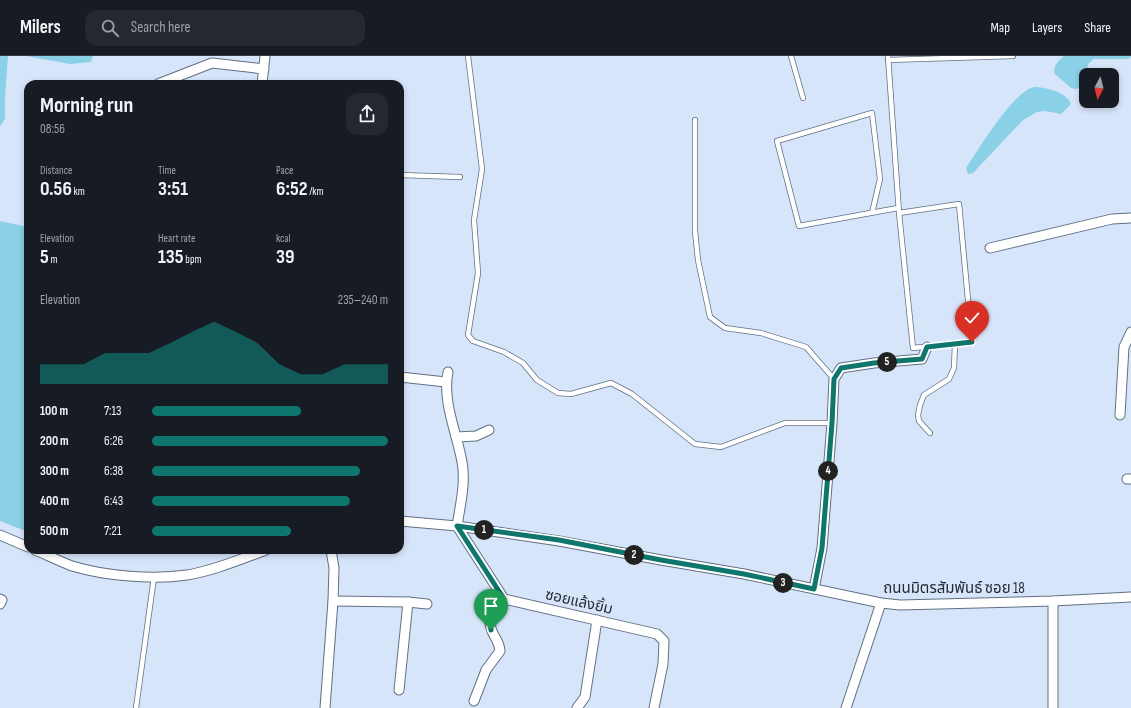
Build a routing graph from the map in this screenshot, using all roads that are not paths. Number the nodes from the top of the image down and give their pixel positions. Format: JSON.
{"nodes":[{"id":1,"x":265,"y":56,"type":"edge"},
{"id":2,"x":468,"y":56,"type":"edge"},
{"id":3,"x":791,"y":56,"type":"edge"},
{"id":4,"x":1013,"y":56,"type":"edge"},
{"id":5,"x":888,"y":58,"type":"edge"},
{"id":6,"x":264,"y":69,"type":"junction"},
{"id":7,"x":168,"y":80,"type":"edge"},
{"id":8,"x":263,"y":80,"type":"edge"},
{"id":9,"x":803,"y":98,"type":"dead end"},
{"id":10,"x":695,"y":120,"type":"dead end"},
{"id":11,"x":404,"y":175,"type":"edge"},
{"id":12,"x":460,"y":177,"type":"dead end"},
{"id":13,"x":898,"y":211,"type":"junction"},
{"id":14,"x":872,"y":213,"type":"junction"},
{"id":15,"x":1131,"y":218,"type":"edge"},
{"id":16,"x":990,"y":248,"type":"dead end"},
{"id":17,"x":1131,"y":332,"type":"edge"},
{"id":18,"x":955,"y":344,"type":"junction"},
{"id":19,"x":927,"y":347,"type":"junction"},
{"id":20,"x":448,"y":372,"type":"dead end"},
{"id":21,"x":404,"y":377,"type":"edge"},
{"id":22,"x":834,"y":379,"type":"junction"},
{"id":23,"x":446,"y":382,"type":"junction"},
{"id":24,"x":1120,"y":415,"type":"dead end"},
{"id":25,"x":832,"y":423,"type":"junction"},
{"id":26,"x":489,"y":430,"type":"dead end"},
{"id":27,"x":930,"y":433,"type":"dead end"},
{"id":28,"x":456,"y":437,"type":"junction"},
{"id":29,"x":404,"y":520,"type":"edge"},
{"id":30,"x":457,"y":526,"type":"junction"},
{"id":31,"x":0,"y":535,"type":"edge"},
{"id":32,"x":24,"y":545,"type":"edge"},
{"id":33,"x":45,"y":554,"type":"edge"},
{"id":34,"x":255,"y":554,"type":"edge"},
{"id":35,"x":332,"y":554,"type":"edge"},
{"id":36,"x":154,"y":577,"type":"junction"},
{"id":37,"x":814,"y":589,"type":"junction"},
{"id":38,"x":1131,"y":597,"type":"edge"},
{"id":39,"x":0,"y":599,"type":"edge"},
{"id":40,"x":504,"y":599,"type":"junction"},
{"id":41,"x":333,"y":601,"type":"junction"},
{"id":42,"x":1053,"y":601,"type":"junction"},
{"id":43,"x":408,"y":602,"type":"junction"},
{"id":44,"x":881,"y":603,"type":"junction"},
{"id":45,"x":0,"y":604,"type":"edge"},
{"id":46,"x":427,"y":604,"type":"dead end"},
{"id":47,"x":597,"y":620,"type":"junction"},
{"id":48,"x":399,"y":690,"type":"dead end"},
{"id":49,"x":474,"y":700,"type":"dead end"},
{"id":50,"x":136,"y":708,"type":"edge"},
{"id":51,"x":325,"y":708,"type":"edge"},
{"id":52,"x":577,"y":708,"type":"edge"},
{"id":53,"x":654,"y":708,"type":"edge"},
{"id":54,"x":846,"y":708,"type":"edge"},
{"id":55,"x":1053,"y":708,"type":"edge"}],
"edges":[{"from":1,"to":6,"type":"street"},
{"from":2,"to":25,"type":"lane"},
{"from":3,"to":9,"type":"lane"},
{"from":4,"to":5,"type":"lane"},
{"from":5,"to":13,"type":"lane"},
{"from":6,"to":7,"type":"street"},
{"from":6,"to":8,"type":"street"},
{"from":10,"to":22,"type":"lane"},
{"from":11,"to":12,"type":"lane"},
{"from":13,"to":14,"type":"lane"},
{"from":13,"to":18,"type":"lane"},
{"from":13,"to":19,"type":"lane"},
{"from":14,"to":14,"type":"lane"},
{"from":15,"to":16,"type":"street"},
{"from":17,"to":24,"type":"street"},
{"from":18,"to":19,"type":"lane"},
{"from":18,"to":27,"type":"lane"},
{"from":19,"to":22,"type":"street"},
{"from":20,"to":23,"type":"street"},
{"from":21,"to":23,"type":"street"},
{"from":22,"to":25,"type":"street"},
{"from":23,"to":28,"type":"street"},
{"from":25,"to":37,"type":"street"},
{"from":26,"to":28,"type":"street"},
{"from":28,"to":30,"type":"street"},
{"from":29,"to":30,"type":"street","name":"ถนนมิตรสัมพันธ์ ซอย 18"},
{"from":30,"to":37,"type":"street","name":"ถนนมิตรสัมพันธ์ ซอย 18"},
{"from":30,"to":40,"type":"street"},
{"from":31,"to":32,"type":"street"},
{"from":33,"to":36,"type":"street"},
{"from":34,"to":36,"type":"street"},
{"from":35,"to":41,"type":"street"},
{"from":36,"to":50,"type":"lane"},
{"from":37,"to":44,"type":"street","name":"ถนนมิตรสัมพันธ์ ซอย 18"},
{"from":38,"to":42,"type":"street","name":"ถนนมิตรสัมพันธ์ ซอย 18"},
{"from":39,"to":45,"type":"street"},
{"from":40,"to":47,"type":"street","name":"ซอยแล้งยิ้ม"},
{"from":40,"to":49,"type":"street"},
{"from":41,"to":43,"type":"street"},
{"from":41,"to":51,"type":"street"},
{"from":42,"to":44,"type":"street","name":"ถนนมิตรสัมพันธ์ ซอย 18"},
{"from":42,"to":55,"type":"street"},
{"from":43,"to":46,"type":"street"},
{"from":43,"to":48,"type":"street"},
{"from":44,"to":54,"type":"street"},
{"from":47,"to":52,"type":"street"},
{"from":47,"to":53,"type":"street","name":"ซอยแล้งยิ้ม"}]}
